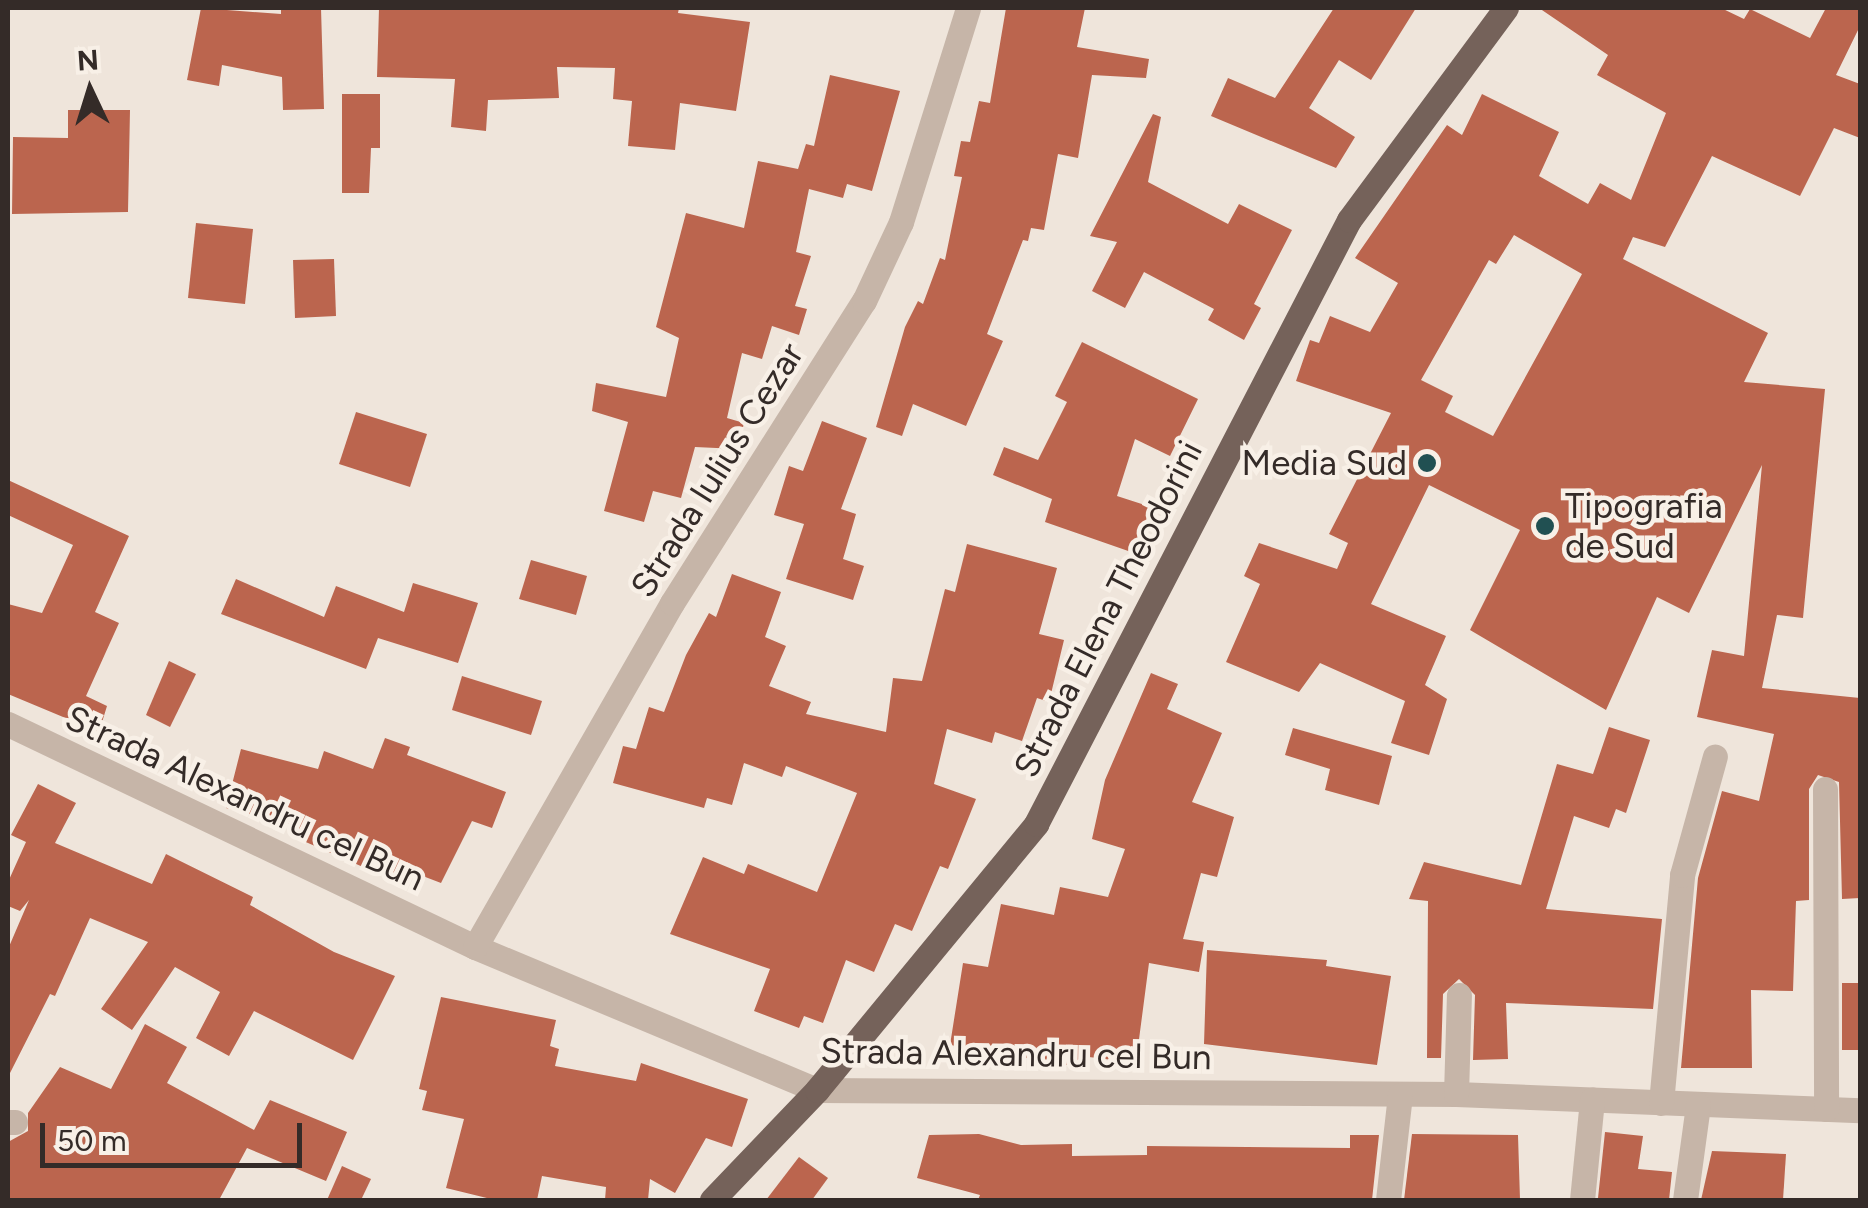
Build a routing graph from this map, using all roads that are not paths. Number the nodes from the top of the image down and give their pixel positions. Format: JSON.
{"nodes":[{"id":1,"x":968,"y":8,"type":"edge"},
{"id":2,"x":1506,"y":8,"type":"edge"},
{"id":3,"x":8,"y":724,"type":"edge"},
{"id":4,"x":1715,"y":756,"type":"dead end"},
{"id":5,"x":1826,"y":789,"type":"dead end"},
{"id":6,"x":475,"y":947,"type":"junction"},
{"id":7,"x":1458,"y":995,"type":"dead end"},
{"id":8,"x":817,"y":1090,"type":"junction"},
{"id":9,"x":1456,"y":1094,"type":"junction"},
{"id":10,"x":1400,"y":1095,"type":"junction"},
{"id":11,"x":1592,"y":1099,"type":"junction"},
{"id":12,"x":1661,"y":1102,"type":"junction"},
{"id":13,"x":1698,"y":1105,"type":"junction"},
{"id":14,"x":1826,"y":1109,"type":"junction"},
{"id":15,"x":1860,"y":1110,"type":"edge"},
{"id":16,"x":712,"y":1200,"type":"edge"},
{"id":17,"x":1388,"y":1200,"type":"edge"},
{"id":18,"x":1582,"y":1200,"type":"edge"},
{"id":19,"x":1685,"y":1200,"type":"edge"}],
"edges":[{"from":1,"to":6,"type":"street","name":"Strada Iulius Cezar"},
{"from":2,"to":8,"type":"main road","name":"Strada Elena Theodorini"},
{"from":3,"to":6,"type":"street","name":"Strada Alexandru cel Bun"},
{"from":4,"to":12,"type":"street"},
{"from":5,"to":14,"type":"street"},
{"from":6,"to":8,"type":"street","name":"Strada Alexandru cel Bun"},
{"from":7,"to":9,"type":"street"},
{"from":8,"to":10,"type":"street","name":"Strada Alexandru cel Bun"},
{"from":8,"to":16,"type":"main road","name":"Strada Elena Theodorini"},
{"from":9,"to":10,"type":"street","name":"Strada Alexandru cel Bun"},
{"from":9,"to":11,"type":"street","name":"Strada Alexandru cel Bun"},
{"from":10,"to":17,"type":"street"},
{"from":11,"to":12,"type":"street","name":"Strada Alexandru cel Bun"},
{"from":11,"to":18,"type":"street"},
{"from":12,"to":13,"type":"street","name":"Strada Alexandru cel Bun"},
{"from":13,"to":14,"type":"street","name":"Strada Alexandru cel Bun"},
{"from":13,"to":19,"type":"street"},
{"from":14,"to":15,"type":"street","name":"Strada Alexandru cel Bun"}]}
